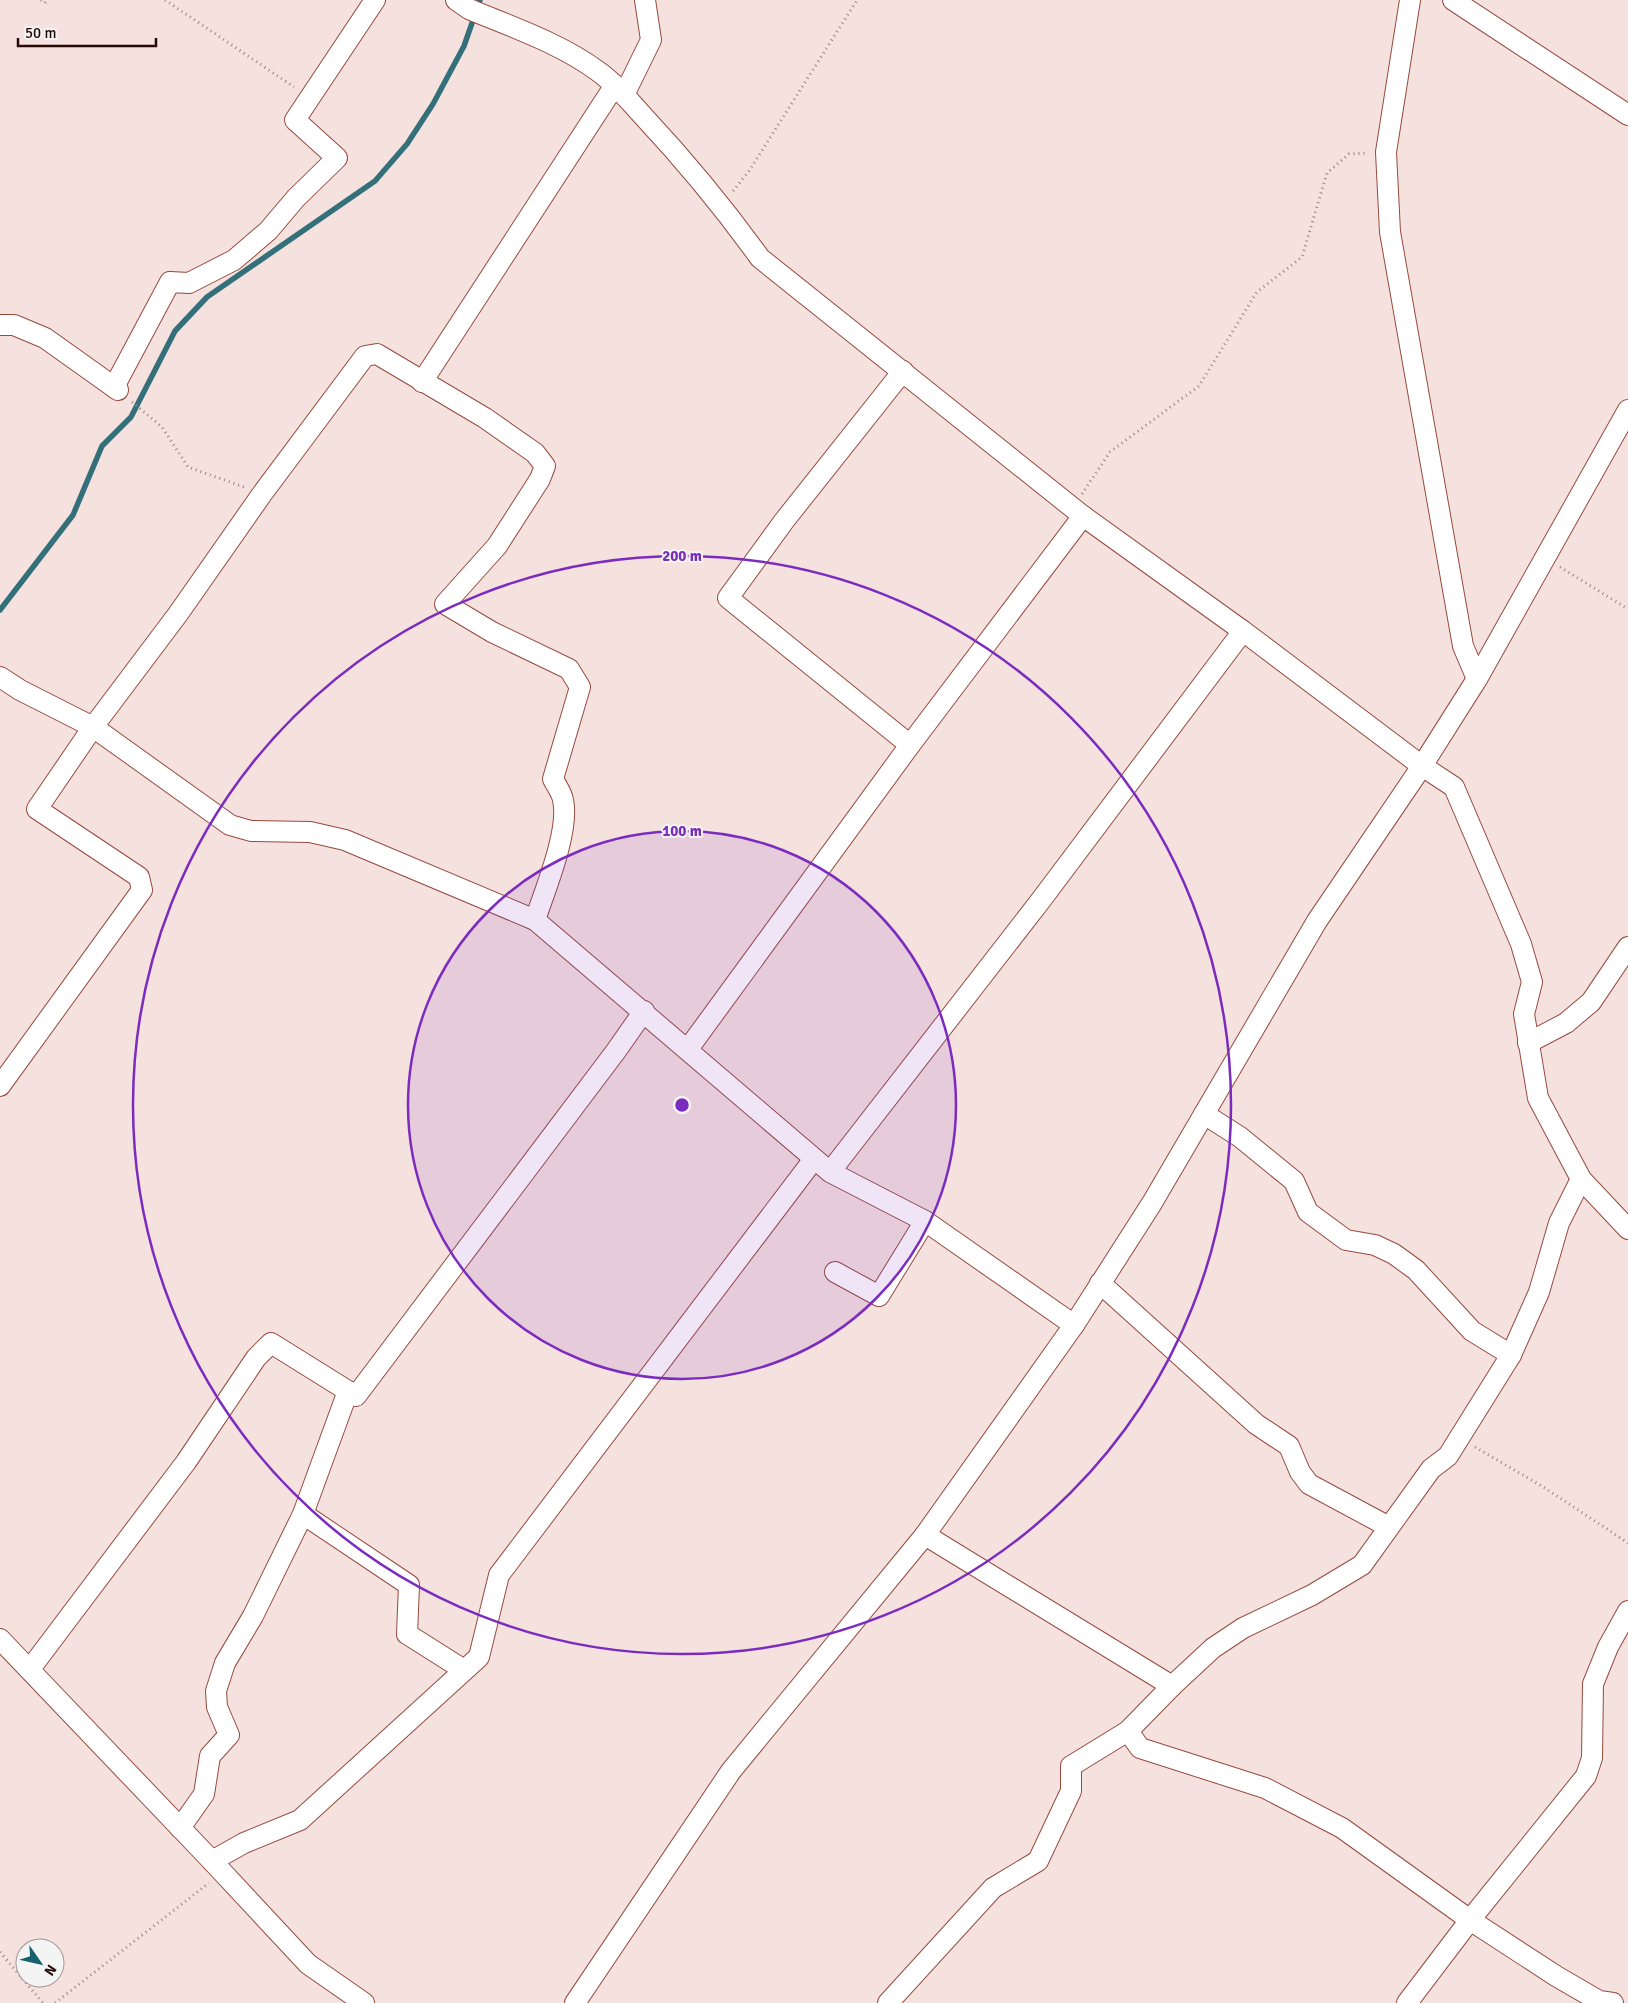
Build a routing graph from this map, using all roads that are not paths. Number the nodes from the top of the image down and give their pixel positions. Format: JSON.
{"nodes":[{"id":1,"x":375,"y":0,"type":"edge"},
{"id":2,"x":645,"y":0,"type":"edge"},
{"id":3,"x":1410,"y":0,"type":"edge"},
{"id":4,"x":1453,"y":0,"type":"edge"},
{"id":5,"x":463,"y":5,"type":"edge"},
{"id":6,"x":619,"y":90,"type":"junction"},
{"id":7,"x":1628,"y":115,"type":"edge"},
{"id":8,"x":0,"y":325,"type":"edge"},
{"id":9,"x":903,"y":371,"type":"junction"},
{"id":10,"x":422,"y":382,"type":"junction"},
{"id":11,"x":1628,"y":410,"type":"edge"},
{"id":12,"x":1078,"y":512,"type":"junction"},
{"id":13,"x":1243,"y":631,"type":"junction"},
{"id":14,"x":0,"y":676,"type":"edge"},
{"id":15,"x":1477,"y":679,"type":"junction"},
{"id":16,"x":93,"y":727,"type":"junction"},
{"id":17,"x":910,"y":746,"type":"junction"},
{"id":18,"x":1422,"y":766,"type":"junction"},
{"id":19,"x":535,"y":920,"type":"junction"},
{"id":20,"x":1628,"y":947,"type":"edge"},
{"id":21,"x":644,"y":1011,"type":"junction"},
{"id":22,"x":1528,"y":1043,"type":"junction"},
{"id":23,"x":688,"y":1049,"type":"junction"},
{"id":24,"x":0,"y":1086,"type":"edge"},
{"id":25,"x":1204,"y":1114,"type":"junction"},
{"id":26,"x":814,"y":1159,"type":"junction"},
{"id":27,"x":830,"y":1172,"type":"junction"},
{"id":28,"x":1581,"y":1179,"type":"junction"},
{"id":29,"x":925,"y":1221,"type":"junction"},
{"id":30,"x":1628,"y":1228,"type":"edge"},
{"id":31,"x":834,"y":1272,"type":"dead end"},
{"id":32,"x":1100,"y":1284,"type":"junction"},
{"id":33,"x":1074,"y":1325,"type":"junction"},
{"id":34,"x":1511,"y":1355,"type":"junction"},
{"id":35,"x":348,"y":1391,"type":"junction"},
{"id":36,"x":303,"y":1514,"type":"junction"},
{"id":37,"x":1389,"y":1527,"type":"junction"},
{"id":38,"x":925,"y":1535,"type":"junction"},
{"id":39,"x":1628,"y":1611,"type":"edge"},
{"id":40,"x":0,"y":1639,"type":"edge"},
{"id":41,"x":30,"y":1670,"type":"junction"},
{"id":42,"x":464,"y":1670,"type":"junction"},
{"id":43,"x":1172,"y":1686,"type":"junction"},
{"id":44,"x":1128,"y":1732,"type":"junction"},
{"id":45,"x":180,"y":1828,"type":"junction"},
{"id":46,"x":218,"y":1867,"type":"junction"},
{"id":47,"x":1470,"y":1920,"type":"junction"},
{"id":48,"x":1628,"y":1992,"type":"edge"},
{"id":49,"x":1602,"y":2002,"type":"edge"},
{"id":50,"x":364,"y":2003,"type":"edge"},
{"id":51,"x":575,"y":2003,"type":"edge"},
{"id":52,"x":888,"y":2003,"type":"edge"},
{"id":53,"x":1407,"y":2003,"type":"edge"},
{"id":54,"x":1620,"y":2003,"type":"edge"}],
"edges":[{"from":1,"to":8,"type":"street"},
{"from":2,"to":6,"type":"street"},
{"from":3,"to":15,"type":"street"},
{"from":4,"to":7,"type":"street"},
{"from":5,"to":6,"type":"street"},
{"from":6,"to":9,"type":"street"},
{"from":6,"to":10,"type":"street"},
{"from":9,"to":12,"type":"street"},
{"from":9,"to":17,"type":"street"},
{"from":10,"to":16,"type":"street"},
{"from":10,"to":19,"type":"street"},
{"from":11,"to":15,"type":"street"},
{"from":12,"to":13,"type":"street"},
{"from":12,"to":17,"type":"street"},
{"from":13,"to":18,"type":"street"},
{"from":13,"to":27,"type":"street"},
{"from":14,"to":16,"type":"street"},
{"from":15,"to":18,"type":"street"},
{"from":16,"to":19,"type":"street"},
{"from":16,"to":24,"type":"street"},
{"from":17,"to":23,"type":"street"},
{"from":18,"to":22,"type":"street"},
{"from":18,"to":25,"type":"street"},
{"from":19,"to":21,"type":"street"},
{"from":20,"to":22,"type":"street"},
{"from":21,"to":23,"type":"street"},
{"from":21,"to":35,"type":"street"},
{"from":22,"to":28,"type":"street"},
{"from":23,"to":26,"type":"street"},
{"from":25,"to":32,"type":"street"},
{"from":25,"to":34,"type":"street"},
{"from":26,"to":27,"type":"street"},
{"from":26,"to":42,"type":"street"},
{"from":27,"to":29,"type":"street"},
{"from":28,"to":30,"type":"street"},
{"from":28,"to":34,"type":"street"},
{"from":29,"to":31,"type":"street"},
{"from":29,"to":33,"type":"street"},
{"from":32,"to":33,"type":"street"},
{"from":32,"to":37,"type":"street"},
{"from":33,"to":38,"type":"street"},
{"from":34,"to":37,"type":"street"},
{"from":35,"to":36,"type":"street"},
{"from":35,"to":41,"type":"street"},
{"from":36,"to":42,"type":"street"},
{"from":36,"to":45,"type":"street"},
{"from":37,"to":43,"type":"street"},
{"from":38,"to":43,"type":"street"},
{"from":38,"to":51,"type":"street"},
{"from":39,"to":47,"type":"street"},
{"from":40,"to":41,"type":"street"},
{"from":41,"to":45,"type":"street"},
{"from":42,"to":46,"type":"street"},
{"from":43,"to":44,"type":"street"},
{"from":44,"to":47,"type":"street"},
{"from":44,"to":52,"type":"street"},
{"from":45,"to":46,"type":"street"},
{"from":46,"to":50,"type":"street"},
{"from":47,"to":49,"type":"street"},
{"from":47,"to":53,"type":"street"},
{"from":48,"to":54,"type":"street"}]}
